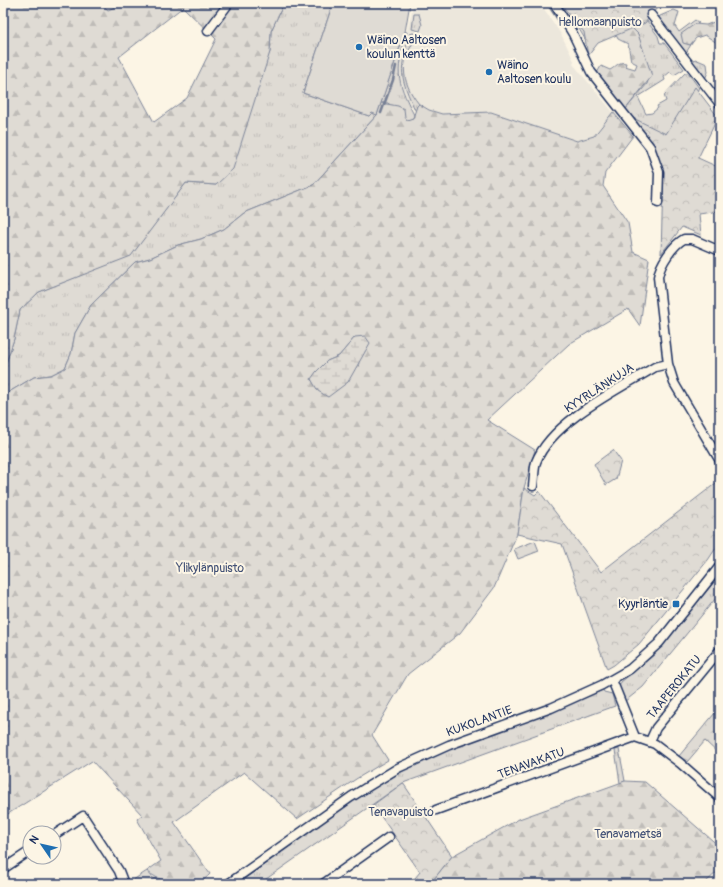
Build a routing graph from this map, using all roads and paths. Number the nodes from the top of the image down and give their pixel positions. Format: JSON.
{"nodes":[{"id":1,"x":229,"y":3,"type":"edge"},
{"id":2,"x":554,"y":3,"type":"edge"},
{"id":3,"x":651,"y":15,"type":"dead end"},
{"id":4,"x":208,"y":31,"type":"dead end"},
{"id":5,"x":720,"y":104,"type":"edge"},
{"id":6,"x":658,"y":203,"type":"dead end"},
{"id":7,"x":720,"y":250,"type":"edge"},
{"id":8,"x":668,"y":364,"type":"junction"},
{"id":9,"x":720,"y":461,"type":"edge"},
{"id":10,"x":533,"y":486,"type":"dead end"},
{"id":11,"x":720,"y":566,"type":"edge"},
{"id":12,"x":720,"y":650,"type":"edge"},
{"id":13,"x":612,"y":680,"type":"junction"},
{"id":14,"x":635,"y":737,"type":"junction"},
{"id":15,"x":650,"y":741,"type":"junction"},
{"id":16,"x":720,"y":798,"type":"edge"},
{"id":17,"x":436,"y":810,"type":"dead end"},
{"id":18,"x":62,"y":830,"type":"edge"},
{"id":19,"x":389,"y":837,"type":"dead end"},
{"id":20,"x":22,"y":856,"type":"edge"},
{"id":21,"x":3,"y":869,"type":"edge"},
{"id":22,"x":124,"y":884,"type":"edge"},
{"id":23,"x":228,"y":884,"type":"edge"},
{"id":24,"x":323,"y":884,"type":"edge"}],
"edges":[{"from":1,"to":4,"type":"street"},
{"from":2,"to":6,"type":"street"},
{"from":3,"to":5,"type":"street"},
{"from":7,"to":8,"type":"street"},
{"from":8,"to":9,"type":"street"},
{"from":8,"to":10,"type":"street","name":"KYYRLÄNKUJA"},
{"from":11,"to":13,"type":"street","name":"KUKOLANTIE"},
{"from":12,"to":15,"type":"street","name":"TAAPEROKATU"},
{"from":13,"to":14,"type":"street"},
{"from":13,"to":23,"type":"street","name":"KUKOLANTIE"},
{"from":14,"to":15,"type":"street"},
{"from":14,"to":17,"type":"street","name":"TENAVAKATU"},
{"from":15,"to":16,"type":"street"},
{"from":18,"to":22,"type":"street"},
{"from":19,"to":24,"type":"street"},
{"from":20,"to":21,"type":"street"}]}
